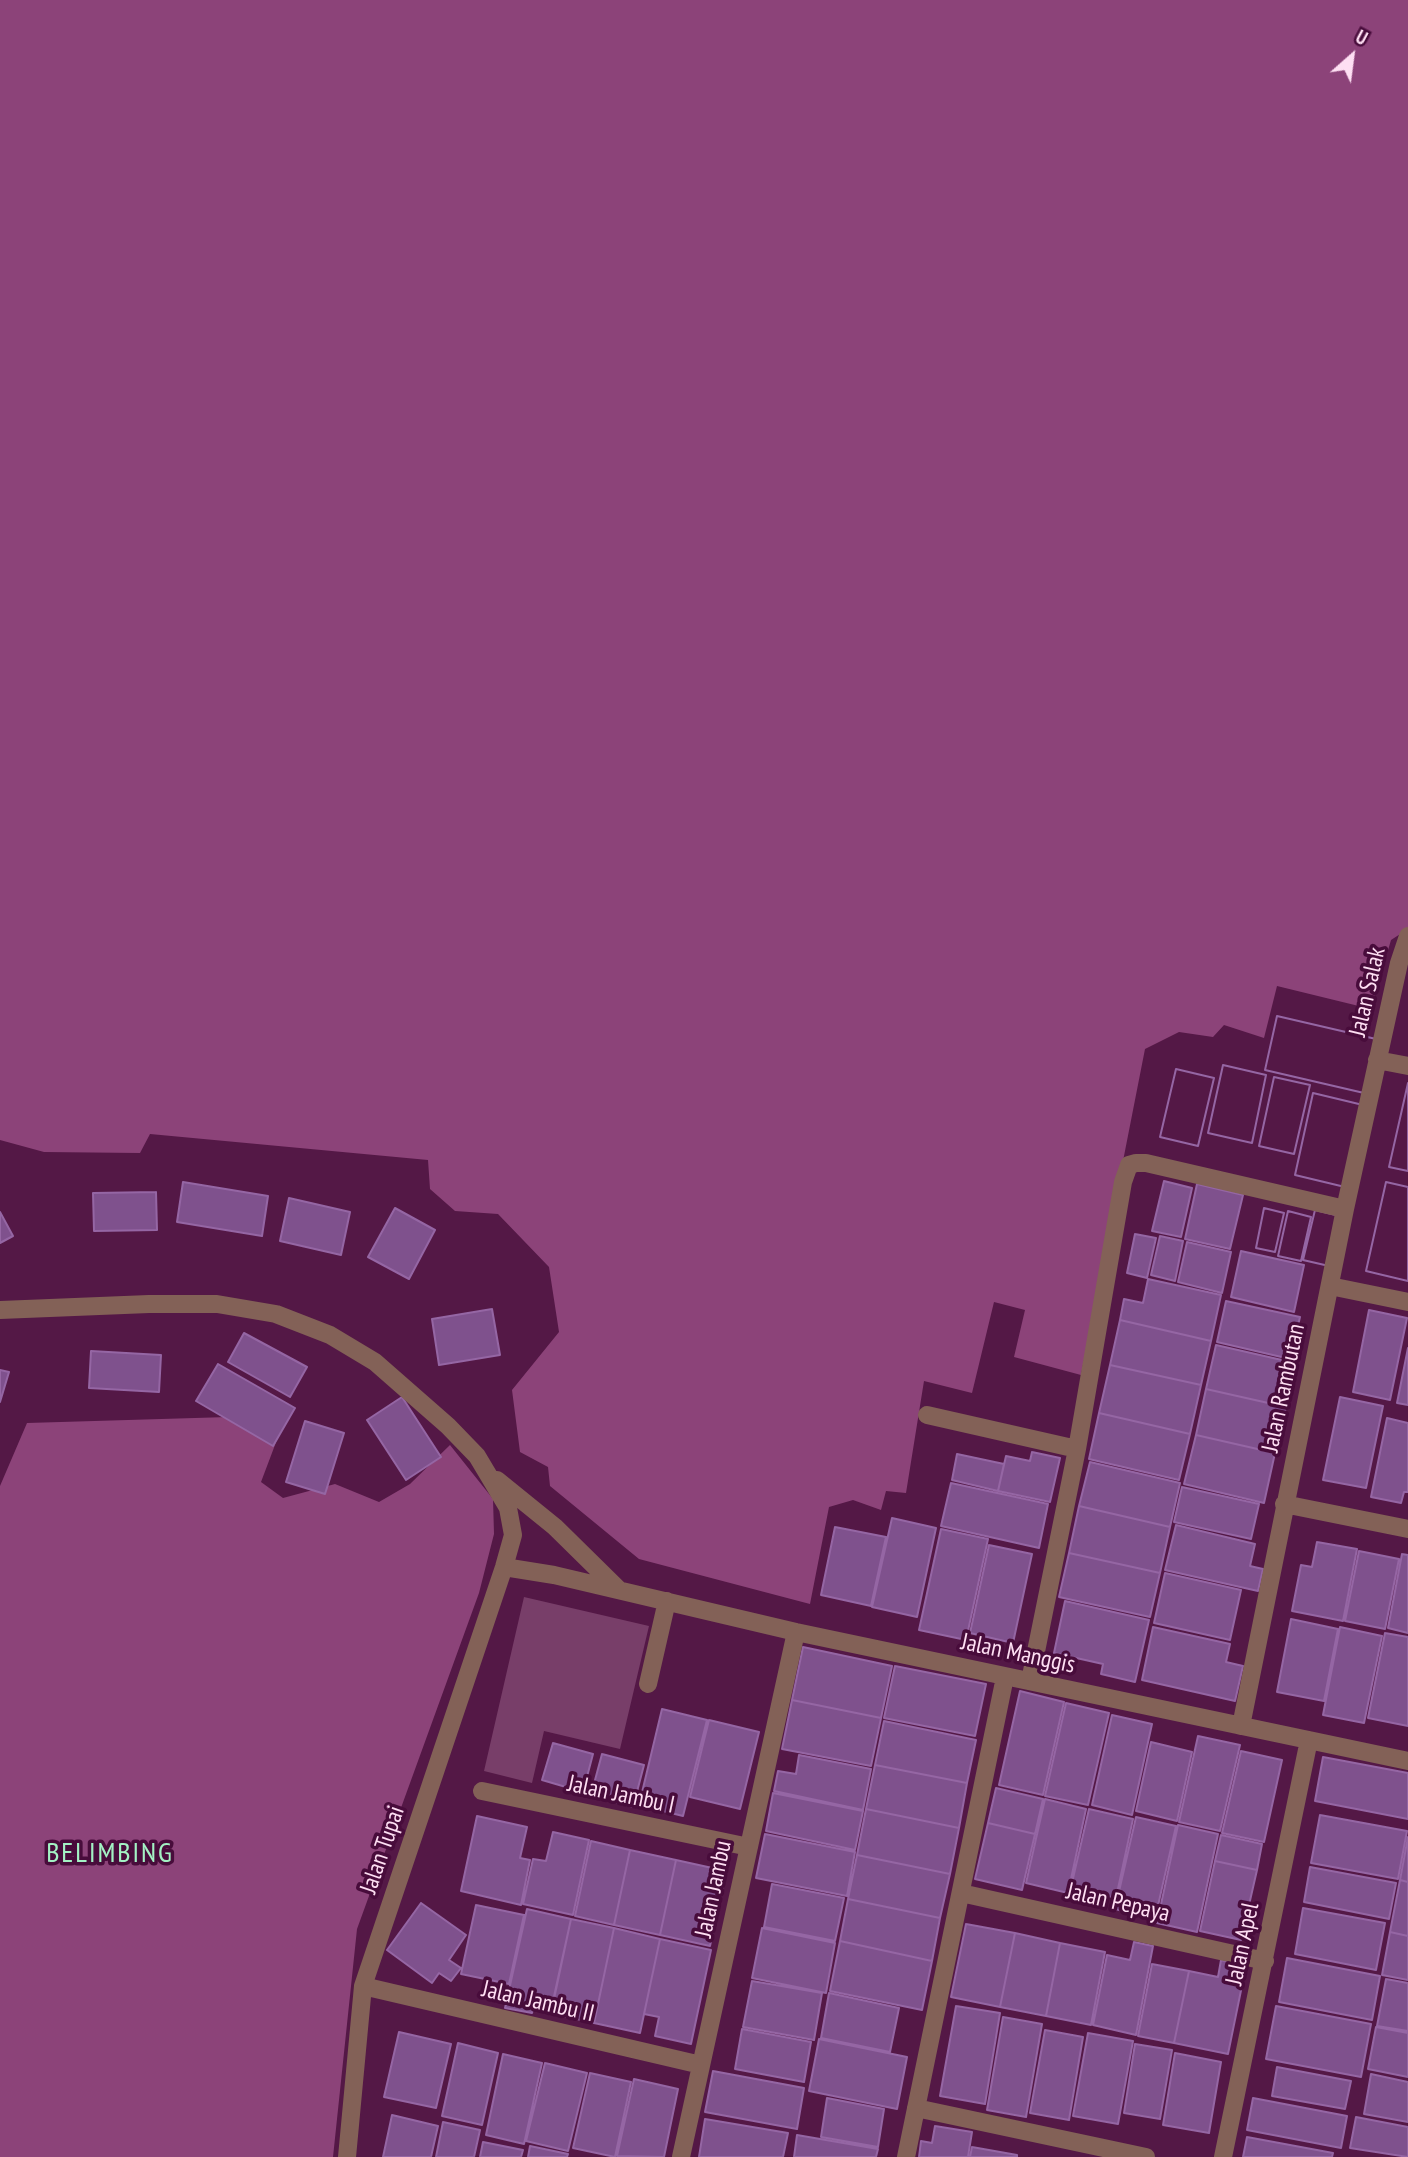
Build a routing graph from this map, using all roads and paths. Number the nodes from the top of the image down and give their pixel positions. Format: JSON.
{"nodes":[{"id":1,"x":1408,"y":936,"type":"edge"},
{"id":2,"x":1377,"y":1060,"type":"junction"},
{"id":3,"x":1408,"y":1066,"type":"edge"},
{"id":4,"x":1345,"y":1209,"type":"junction"},
{"id":5,"x":1330,"y":1286,"type":"junction"},
{"id":6,"x":1408,"y":1302,"type":"edge"},
{"id":7,"x":0,"y":1310,"type":"edge"},
{"id":8,"x":928,"y":1415,"type":"dead end"},
{"id":9,"x":1077,"y":1449,"type":"junction"},
{"id":10,"x":488,"y":1474,"type":"junction"},
{"id":11,"x":1284,"y":1504,"type":"junction"},
{"id":12,"x":1408,"y":1529,"type":"edge"},
{"id":13,"x":504,"y":1567,"type":"junction"},
{"id":14,"x":620,"y":1591,"type":"junction"},
{"id":15,"x":667,"y":1601,"type":"junction"},
{"id":16,"x":796,"y":1632,"type":"junction"},
{"id":17,"x":1006,"y":1677,"type":"junction"},
{"id":18,"x":1030,"y":1681,"type":"junction"},
{"id":19,"x":648,"y":1684,"type":"dead end"},
{"id":20,"x":1241,"y":1726,"type":"junction"},
{"id":21,"x":1309,"y":1740,"type":"junction"},
{"id":22,"x":1408,"y":1760,"type":"edge"},
{"id":23,"x":482,"y":1791,"type":"dead end"},
{"id":24,"x":749,"y":1847,"type":"junction"},
{"id":25,"x":961,"y":1893,"type":"junction"},
{"id":26,"x":1265,"y":1961,"type":"junction"},
{"id":27,"x":363,"y":1986,"type":"junction"},
{"id":28,"x":701,"y":2065,"type":"junction"},
{"id":29,"x":916,"y":2108,"type":"junction"},
{"id":30,"x":347,"y":2157,"type":"edge"},
{"id":31,"x":681,"y":2157,"type":"edge"},
{"id":32,"x":906,"y":2157,"type":"edge"},
{"id":33,"x":1146,"y":2157,"type":"edge"},
{"id":34,"x":1223,"y":2157,"type":"edge"}],
"edges":[{"from":1,"to":2,"type":"street","name":"Jalan Salak"},
{"from":2,"to":3,"type":"street"},
{"from":2,"to":4,"type":"street","name":"Jalan Rambutan"},
{"from":4,"to":5,"type":"street","name":"Jalan Rambutan"},
{"from":4,"to":9,"type":"street"},
{"from":5,"to":6,"type":"street"},
{"from":5,"to":11,"type":"street","name":"Jalan Rambutan"},
{"from":7,"to":10,"type":"street"},
{"from":8,"to":9,"type":"street"},
{"from":9,"to":18,"type":"street"},
{"from":10,"to":13,"type":"street","name":"Jalan Tupai"},
{"from":10,"to":14,"type":"street"},
{"from":11,"to":12,"type":"street"},
{"from":11,"to":20,"type":"street","name":"Jalan Rambutan"},
{"from":13,"to":14,"type":"street","name":"Jalan Manggis"},
{"from":13,"to":27,"type":"street","name":"Jalan Tupai"},
{"from":14,"to":15,"type":"street","name":"Jalan Manggis"},
{"from":15,"to":16,"type":"street","name":"Jalan Manggis"},
{"from":15,"to":19,"type":"street"},
{"from":16,"to":17,"type":"street","name":"Jalan Manggis"},
{"from":16,"to":24,"type":"street","name":"Jalan Jambu"},
{"from":17,"to":18,"type":"street","name":"Jalan Manggis"},
{"from":17,"to":25,"type":"street"},
{"from":18,"to":20,"type":"street","name":"Jalan Manggis"},
{"from":20,"to":21,"type":"street","name":"Jalan Manggis"},
{"from":21,"to":22,"type":"street","name":"Jalan Manggis"},
{"from":21,"to":26,"type":"street","name":"Jalan Apel"},
{"from":23,"to":24,"type":"street","name":"Jalan Jambu I"},
{"from":24,"to":28,"type":"street","name":"Jalan Jambu"},
{"from":25,"to":26,"type":"street","name":"Jalan Pepaya"},
{"from":25,"to":29,"type":"street"},
{"from":26,"to":34,"type":"street","name":"Jalan Apel"},
{"from":27,"to":28,"type":"street","name":"Jalan Jambu II"},
{"from":27,"to":30,"type":"street","name":"Jalan Tupai"},
{"from":28,"to":31,"type":"street","name":"Jalan Jambu"},
{"from":29,"to":32,"type":"street"},
{"from":29,"to":33,"type":"street"}]}
